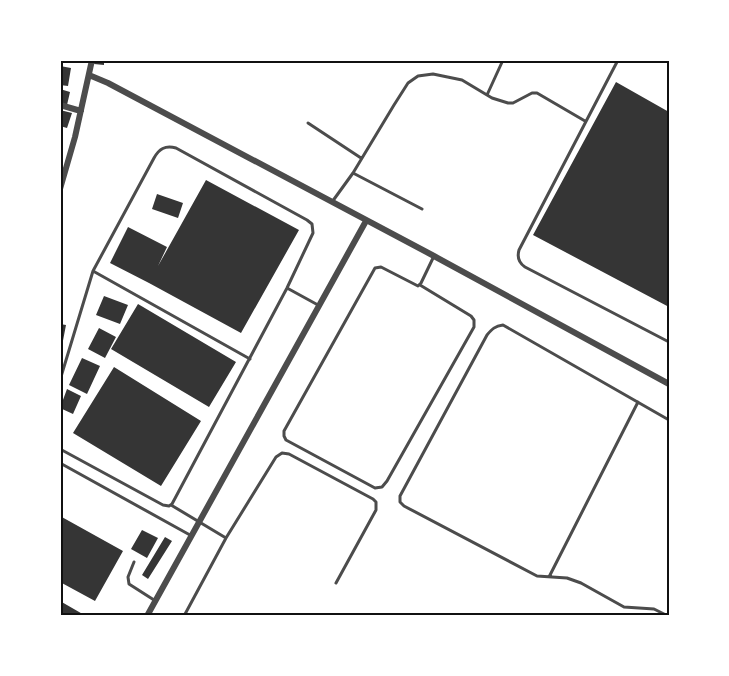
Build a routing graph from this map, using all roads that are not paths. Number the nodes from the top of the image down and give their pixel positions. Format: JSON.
{"nodes":[{"id":1,"x":92,"y":60,"type":"edge"},
{"id":2,"x":503,"y":60,"type":"edge"},
{"id":3,"x":618,"y":60,"type":"edge"},
{"id":4,"x":89,"y":75,"type":"junction"},
{"id":5,"x":487,"y":95,"type":"junction"},
{"id":6,"x":60,"y":105,"type":"edge"},
{"id":7,"x":81,"y":111,"type":"junction"},
{"id":8,"x":585,"y":121,"type":"junction"},
{"id":9,"x":308,"y":123,"type":"dead end"},
{"id":10,"x":361,"y":158,"type":"junction"},
{"id":11,"x":353,"y":173,"type":"junction"},
{"id":12,"x":60,"y":189,"type":"edge"},
{"id":13,"x":332,"y":202,"type":"junction"},
{"id":14,"x":422,"y":209,"type":"dead end"},
{"id":15,"x":366,"y":220,"type":"junction"},
{"id":16,"x":434,"y":256,"type":"junction"},
{"id":17,"x":93,"y":271,"type":"junction"},
{"id":18,"x":420,"y":285,"type":"junction"},
{"id":19,"x":287,"y":288,"type":"junction"},
{"id":20,"x":319,"y":306,"type":"junction"},
{"id":21,"x":669,"y":342,"type":"edge"},
{"id":22,"x":250,"y":359,"type":"junction"},
{"id":23,"x":60,"y":380,"type":"edge"},
{"id":24,"x":669,"y":384,"type":"edge"},
{"id":25,"x":638,"y":402,"type":"junction"},
{"id":26,"x":669,"y":420,"type":"edge"},
{"id":27,"x":60,"y":449,"type":"edge"},
{"id":28,"x":60,"y":463,"type":"edge"},
{"id":29,"x":170,"y":505,"type":"junction"},
{"id":30,"x":199,"y":522,"type":"junction"},
{"id":31,"x":192,"y":536,"type":"junction"},
{"id":32,"x":226,"y":538,"type":"junction"},
{"id":33,"x":134,"y":562,"type":"dead end"},
{"id":34,"x":549,"y":578,"type":"junction"},
{"id":35,"x":336,"y":583,"type":"dead end"},
{"id":36,"x":156,"y":601,"type":"junction"},
{"id":37,"x":147,"y":616,"type":"edge"},
{"id":38,"x":184,"y":616,"type":"edge"},
{"id":39,"x":668,"y":616,"type":"edge"}],
"edges":[{"from":1,"to":4,"type":"street"},
{"from":2,"to":5,"type":"lane"},
{"from":3,"to":8,"type":"lane"},
{"from":4,"to":7,"type":"street"},
{"from":4,"to":13,"type":"street"},
{"from":5,"to":8,"type":"lane"},
{"from":5,"to":10,"type":"lane"},
{"from":6,"to":7,"type":"street"},
{"from":7,"to":12,"type":"street"},
{"from":8,"to":21,"type":"lane"},
{"from":9,"to":10,"type":"lane"},
{"from":10,"to":11,"type":"lane"},
{"from":11,"to":13,"type":"lane"},
{"from":11,"to":14,"type":"lane"},
{"from":13,"to":15,"type":"street"},
{"from":15,"to":16,"type":"street"},
{"from":15,"to":20,"type":"street"},
{"from":16,"to":18,"type":"lane"},
{"from":16,"to":24,"type":"street"},
{"from":17,"to":19,"type":"lane"},
{"from":17,"to":22,"type":"lane"},
{"from":17,"to":23,"type":"lane"},
{"from":18,"to":18,"type":"lane"},
{"from":19,"to":20,"type":"lane"},
{"from":19,"to":22,"type":"lane"},
{"from":20,"to":30,"type":"street"},
{"from":22,"to":29,"type":"lane"},
{"from":25,"to":26,"type":"lane"},
{"from":25,"to":34,"type":"lane"},
{"from":25,"to":34,"type":"lane"},
{"from":27,"to":29,"type":"lane"},
{"from":28,"to":31,"type":"lane"},
{"from":29,"to":30,"type":"lane"},
{"from":30,"to":31,"type":"street"},
{"from":30,"to":32,"type":"lane"},
{"from":31,"to":36,"type":"street"},
{"from":32,"to":35,"type":"lane"},
{"from":32,"to":38,"type":"lane"},
{"from":33,"to":36,"type":"lane"},
{"from":34,"to":39,"type":"lane"},
{"from":36,"to":37,"type":"street"}]}
